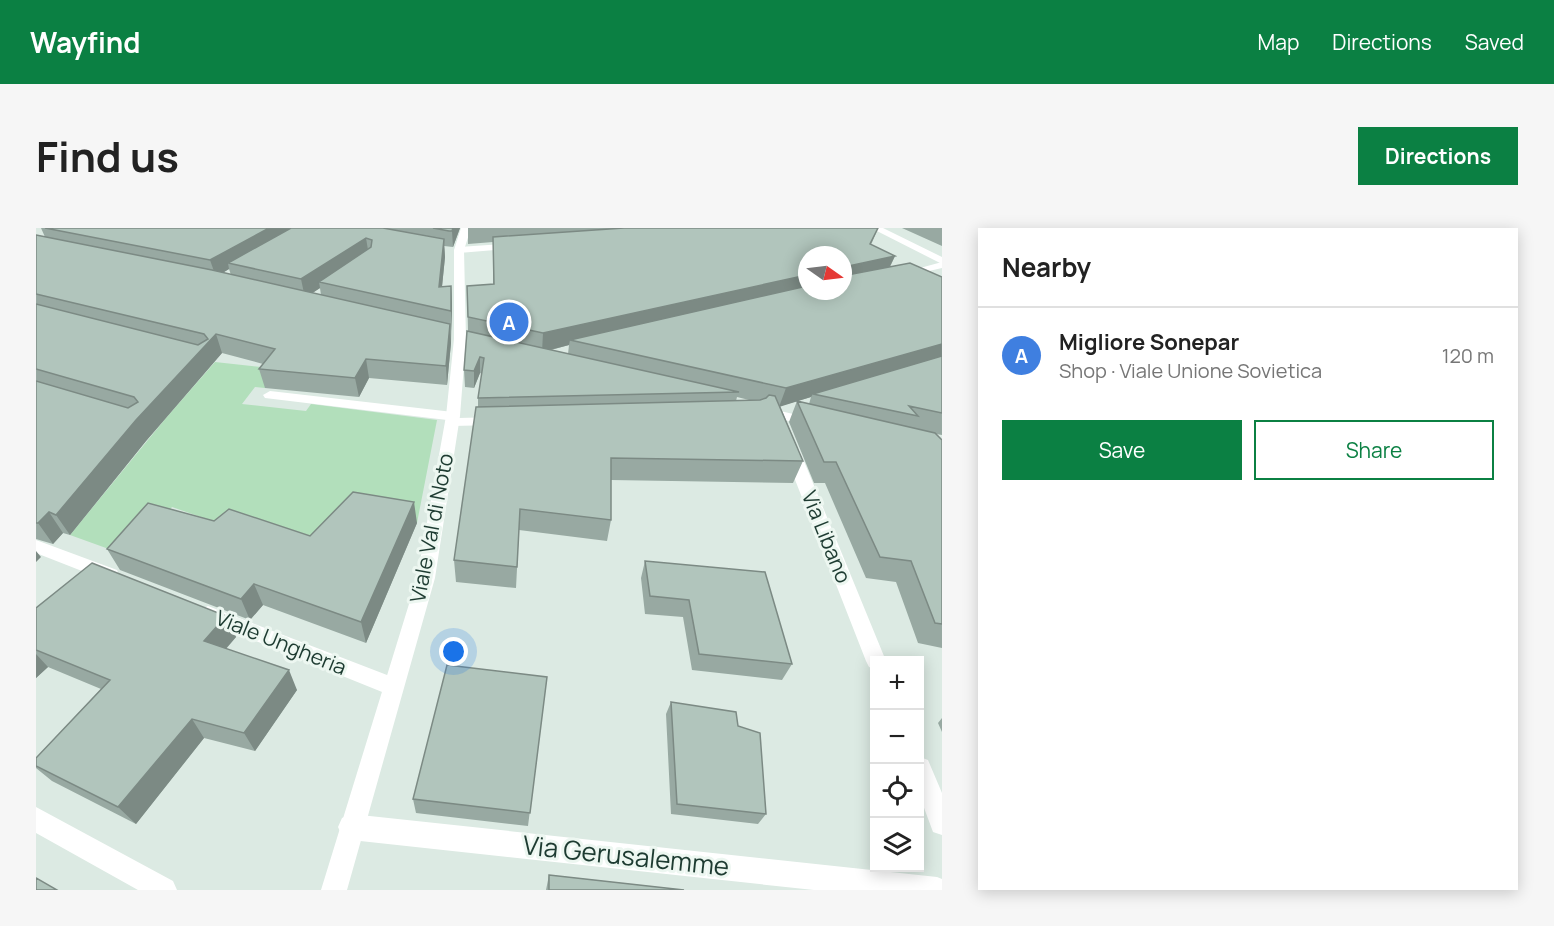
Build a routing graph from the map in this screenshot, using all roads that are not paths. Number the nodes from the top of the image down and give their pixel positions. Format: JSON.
{"nodes":[{"id":1,"x":466,"y":228,"type":"edge"},
{"id":2,"x":876,"y":228,"type":"edge"},
{"id":3,"x":526,"y":245,"type":"edge"},
{"id":4,"x":455,"y":252,"type":"junction"},
{"id":5,"x":942,"y":261,"type":"edge"},
{"id":6,"x":942,"y":265,"type":"edge"},
{"id":7,"x":887,"y":278,"type":"edge"},
{"id":8,"x":454,"y":338,"type":"junction"},
{"id":9,"x":478,"y":344,"type":"edge"},
{"id":10,"x":270,"y":395,"type":"edge"},
{"id":11,"x":810,"y":404,"type":"edge"},
{"id":12,"x":743,"y":411,"type":"edge"},
{"id":13,"x":776,"y":414,"type":"junction"},
{"id":14,"x":453,"y":419,"type":"junction"},
{"id":15,"x":512,"y":421,"type":"edge"},
{"id":16,"x":832,"y":426,"type":"edge"},
{"id":17,"x":36,"y":546,"type":"edge"},
{"id":18,"x":125,"y":581,"type":"edge"},
{"id":19,"x":192,"y":608,"type":"edge"},
{"id":20,"x":874,"y":656,"type":"edge"},
{"id":21,"x":392,"y":687,"type":"junction"},
{"id":22,"x":924,"y":778,"type":"edge"},
{"id":23,"x":36,"y":819,"type":"edge"},
{"id":24,"x":942,"y":824,"type":"edge"},
{"id":25,"x":351,"y":827,"type":"junction"},
{"id":26,"x":164,"y":890,"type":"edge"},
{"id":27,"x":334,"y":890,"type":"edge"},
{"id":28,"x":937,"y":890,"type":"edge"}],
"edges":[{"from":1,"to":4,"type":"street","name":"Viale Val di Noto"},
{"from":2,"to":5,"type":"street"},
{"from":3,"to":4,"type":"street"},
{"from":4,"to":8,"type":"street","name":"Viale Val di Noto"},
{"from":6,"to":7,"type":"street"},
{"from":8,"to":9,"type":"street"},
{"from":8,"to":14,"type":"street","name":"Viale Val di Noto"},
{"from":10,"to":14,"type":"street"},
{"from":11,"to":13,"type":"street"},
{"from":12,"to":13,"type":"street"},
{"from":13,"to":16,"type":"street"},
{"from":13,"to":20,"type":"street","name":"Via Libano"},
{"from":14,"to":15,"type":"street"},
{"from":14,"to":21,"type":"street","name":"Viale Val di Noto"},
{"from":17,"to":18,"type":"street"},
{"from":19,"to":21,"type":"street","name":"Viale Ungheria"},
{"from":21,"to":25,"type":"street","name":"Viale Val di Noto"},
{"from":22,"to":24,"type":"street"},
{"from":23,"to":26,"type":"street"},
{"from":25,"to":27,"type":"street","name":"Viale Val di Noto"},
{"from":25,"to":28,"type":"street","name":"Via Gerusalemme"}]}
